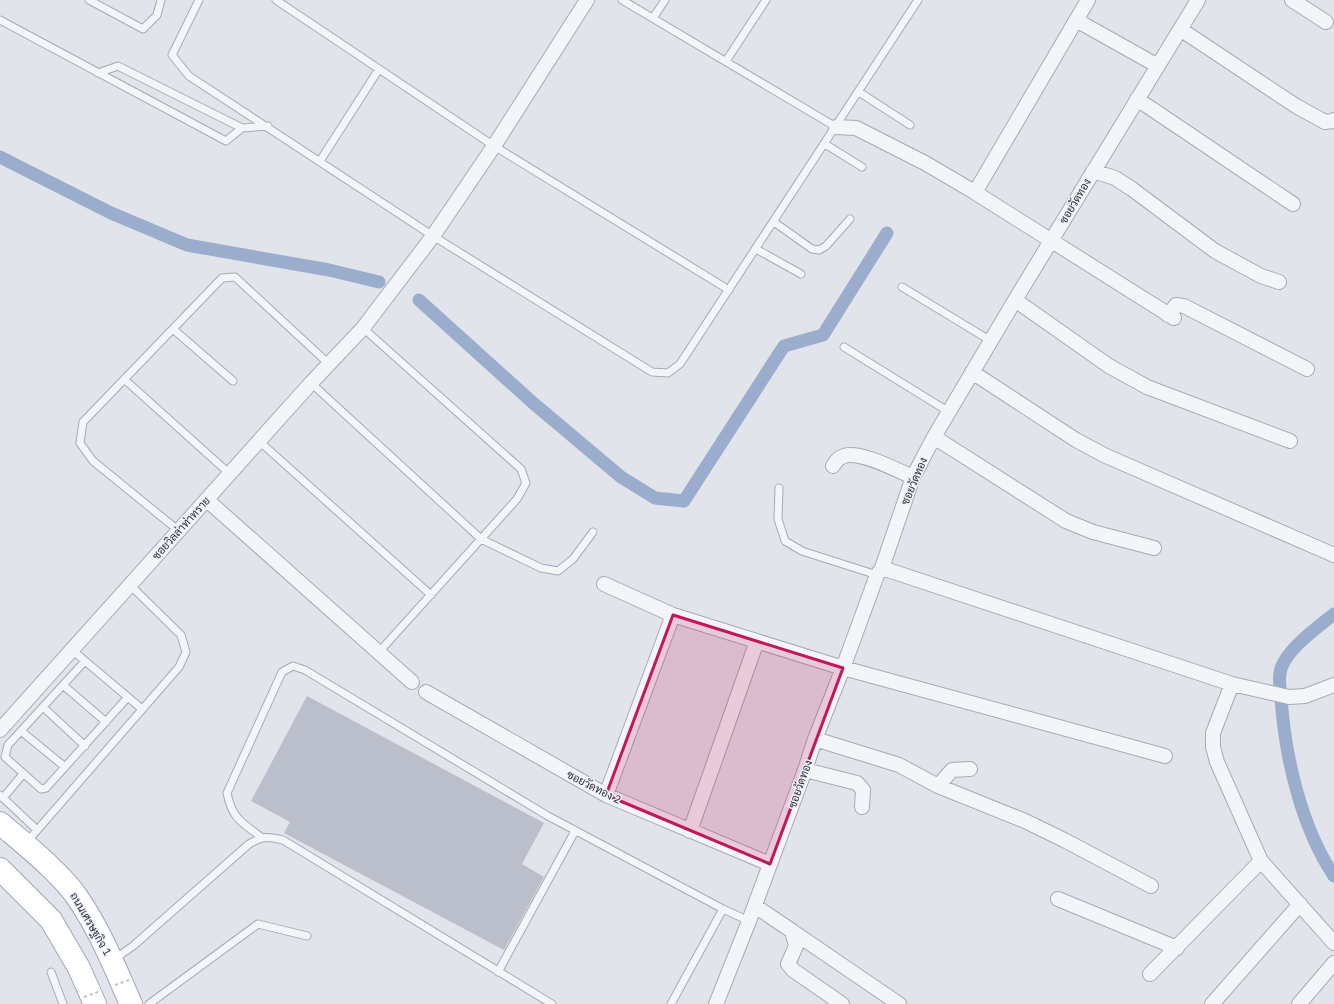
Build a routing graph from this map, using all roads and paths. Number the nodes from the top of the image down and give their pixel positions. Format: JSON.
{"nodes":[{"id":1,"x":88,"y":0,"type":"edge"},
{"id":2,"x":162,"y":0,"type":"edge"},
{"id":3,"x":199,"y":0,"type":"edge"},
{"id":4,"x":276,"y":0,"type":"edge"},
{"id":5,"x":587,"y":0,"type":"edge"},
{"id":6,"x":622,"y":0,"type":"edge"},
{"id":7,"x":664,"y":0,"type":"edge"},
{"id":8,"x":766,"y":0,"type":"edge"},
{"id":9,"x":918,"y":0,"type":"edge"},
{"id":10,"x":1088,"y":0,"type":"edge"},
{"id":11,"x":1198,"y":0,"type":"edge"},
{"id":12,"x":1292,"y":0,"type":"edge"},
{"id":13,"x":653,"y":18,"type":"junction"},
{"id":14,"x":0,"y":20,"type":"edge"},
{"id":15,"x":1076,"y":20,"type":"junction"},
{"id":16,"x":1326,"y":22,"type":"dead end"},
{"id":17,"x":1180,"y":29,"type":"junction"},
{"id":18,"x":726,"y":61,"type":"junction"},
{"id":19,"x":1158,"y":66,"type":"junction"},
{"id":20,"x":379,"y":69,"type":"junction"},
{"id":21,"x":98,"y":73,"type":"junction"},
{"id":22,"x":859,"y":92,"type":"junction"},
{"id":23,"x":1138,"y":99,"type":"junction"},
{"id":24,"x":1334,"y":120,"type":"edge"},
{"id":25,"x":910,"y":124,"type":"dead end"},
{"id":26,"x":268,"y":126,"type":"junction"},
{"id":27,"x":836,"y":127,"type":"junction"},
{"id":28,"x":242,"y":128,"type":"junction"},
{"id":29,"x":825,"y":144,"type":"junction"},
{"id":30,"x":494,"y":146,"type":"junction"},
{"id":31,"x":320,"y":161,"type":"junction"},
{"id":32,"x":862,"y":167,"type":"dead end"},
{"id":33,"x":1093,"y":171,"type":"junction"},
{"id":34,"x":971,"y":190,"type":"junction"},
{"id":35,"x":1293,"y":204,"type":"dead end"},
{"id":36,"x":850,"y":219,"type":"dead end"},
{"id":37,"x":774,"y":222,"type":"junction"},
{"id":38,"x":433,"y":236,"type":"junction"},
{"id":39,"x":1051,"y":241,"type":"junction"},
{"id":40,"x":756,"y":249,"type":"junction"},
{"id":41,"x":801,"y":274,"type":"dead end"},
{"id":42,"x":1279,"y":282,"type":"dead end"},
{"id":43,"x":902,"y":287,"type":"dead end"},
{"id":44,"x":729,"y":290,"type":"junction"},
{"id":45,"x":1015,"y":300,"type":"junction"},
{"id":46,"x":363,"y":328,"type":"junction"},
{"id":47,"x":173,"y":329,"type":"junction"},
{"id":48,"x":991,"y":341,"type":"junction"},
{"id":49,"x":844,"y":347,"type":"dead end"},
{"id":50,"x":329,"y":364,"type":"junction"},
{"id":51,"x":1307,"y":369,"type":"dead end"},
{"id":52,"x":972,"y":372,"type":"junction"},
{"id":53,"x":124,"y":379,"type":"junction"},
{"id":54,"x":233,"y":381,"type":"dead end"},
{"id":55,"x":311,"y":383,"type":"junction"},
{"id":56,"x":949,"y":412,"type":"junction"},
{"id":57,"x":934,"y":437,"type":"junction"},
{"id":58,"x":259,"y":441,"type":"junction"},
{"id":59,"x":1290,"y":441,"type":"dead end"},
{"id":60,"x":833,"y":466,"type":"dead end"},
{"id":61,"x":230,"y":474,"type":"junction"},
{"id":62,"x":913,"y":477,"type":"junction"},
{"id":63,"x":779,"y":488,"type":"dead end"},
{"id":64,"x":207,"y":500,"type":"junction"},
{"id":65,"x":179,"y":531,"type":"junction"},
{"id":66,"x":593,"y":532,"type":"dead end"},
{"id":67,"x":481,"y":539,"type":"junction"},
{"id":68,"x":1154,"y":548,"type":"dead end"},
{"id":69,"x":1334,"y":555,"type":"edge"},
{"id":70,"x":880,"y":572,"type":"junction"},
{"id":71,"x":604,"y":584,"type":"dead end"},
{"id":72,"x":130,"y":585,"type":"junction"},
{"id":73,"x":431,"y":595,"type":"junction"},
{"id":74,"x":673,"y":614,"type":"junction"},
{"id":75,"x":757,"y":641,"type":"junction"},
{"id":76,"x":72,"y":650,"type":"junction"},
{"id":77,"x":379,"y":652,"type":"junction"},
{"id":78,"x":85,"y":661,"type":"junction"},
{"id":79,"x":843,"y":668,"type":"junction"},
{"id":80,"x":412,"y":682,"type":"dead end"},
{"id":81,"x":1232,"y":684,"type":"junction"},
{"id":82,"x":63,"y":685,"type":"junction"},
{"id":83,"x":1334,"y":685,"type":"edge"},
{"id":84,"x":426,"y":692,"type":"dead end"},
{"id":85,"x":128,"y":697,"type":"junction"},
{"id":86,"x":43,"y":707,"type":"junction"},
{"id":87,"x":142,"y":709,"type":"junction"},
{"id":88,"x":106,"y":722,"type":"junction"},
{"id":89,"x":0,"y":730,"type":"edge"},
{"id":90,"x":21,"y":731,"type":"junction"},
{"id":91,"x":814,"y":740,"type":"junction"},
{"id":92,"x":85,"y":746,"type":"junction"},
{"id":93,"x":1165,"y":756,"type":"dead end"},
{"id":94,"x":65,"y":768,"type":"junction"},
{"id":95,"x":970,"y":769,"type":"dead end"},
{"id":96,"x":805,"y":770,"type":"junction"},
{"id":97,"x":23,"y":774,"type":"junction"},
{"id":98,"x":938,"y":786,"type":"junction"},
{"id":99,"x":606,"y":795,"type":"junction"},
{"id":100,"x":2,"y":796,"type":"edge"},
{"id":101,"x":862,"y":807,"type":"dead end"},
{"id":102,"x":0,"y":823,"type":"edge"},
{"id":103,"x":575,"y":831,"type":"junction"},
{"id":104,"x":690,"y":831,"type":"junction"},
{"id":105,"x":31,"y":837,"type":"junction"},
{"id":106,"x":261,"y":837,"type":"junction"},
{"id":107,"x":1261,"y":861,"type":"junction"},
{"id":108,"x":770,"y":864,"type":"junction"},
{"id":109,"x":0,"y":869,"type":"edge"},
{"id":110,"x":1151,"y":886,"type":"dead end"},
{"id":111,"x":1058,"y":899,"type":"dead end"},
{"id":112,"x":1300,"y":904,"type":"junction"},
{"id":113,"x":755,"y":906,"type":"junction"},
{"id":114,"x":723,"y":909,"type":"junction"},
{"id":115,"x":750,"y":921,"type":"junction"},
{"id":116,"x":792,"y":931,"type":"junction"},
{"id":117,"x":307,"y":936,"type":"dead end"},
{"id":118,"x":1334,"y":943,"type":"edge"},
{"id":119,"x":1177,"y":948,"type":"junction"},
{"id":120,"x":112,"y":961,"type":"junction"},
{"id":121,"x":1334,"y":963,"type":"edge"},
{"id":122,"x":51,"y":972,"type":"dead end"},
{"id":123,"x":498,"y":972,"type":"junction"},
{"id":124,"x":1150,"y":974,"type":"dead end"},
{"id":125,"x":129,"y":980,"type":"dead end"},
{"id":126,"x":115,"y":985,"type":"dead end"},
{"id":127,"x":93,"y":998,"type":"edge"},
{"id":128,"x":63,"y":1004,"type":"edge"},
{"id":129,"x":132,"y":1004,"type":"edge"},
{"id":130,"x":150,"y":1004,"type":"edge"},
{"id":131,"x":552,"y":1004,"type":"edge"},
{"id":132,"x":671,"y":1004,"type":"edge"},
{"id":133,"x":716,"y":1004,"type":"edge"},
{"id":134,"x":842,"y":1004,"type":"edge"},
{"id":135,"x":899,"y":1004,"type":"edge"},
{"id":136,"x":1212,"y":1004,"type":"edge"},
{"id":137,"x":1299,"y":1004,"type":"edge"}],
"edges":[{"from":1,"to":2,"type":"lane"},
{"from":3,"to":26,"type":"lane"},
{"from":4,"to":20,"type":"lane"},
{"from":5,"to":30,"type":"street","name":"ซอยวิลล่าท่าทราย"},
{"from":6,"to":13,"type":"lane"},
{"from":7,"to":13,"type":"lane"},
{"from":8,"to":18,"type":"lane"},
{"from":9,"to":22,"type":"lane"},
{"from":10,"to":15,"type":"street"},
{"from":11,"to":17,"type":"street","name":"ซอยวัดทอง"},
{"from":12,"to":16,"type":"street"},
{"from":13,"to":18,"type":"lane"},
{"from":14,"to":21,"type":"lane"},
{"from":15,"to":19,"type":"street"},
{"from":15,"to":34,"type":"street"},
{"from":17,"to":19,"type":"street","name":"ซอยวัดทอง"},
{"from":17,"to":24,"type":"street"},
{"from":18,"to":27,"type":"lane"},
{"from":19,"to":23,"type":"street","name":"ซอยวัดทอง"},
{"from":20,"to":30,"type":"lane"},
{"from":20,"to":31,"type":"lane"},
{"from":21,"to":28,"type":"lane"},
{"from":21,"to":28,"type":"lane"},
{"from":22,"to":25,"type":"lane"},
{"from":22,"to":27,"type":"lane"},
{"from":23,"to":33,"type":"street","name":"ซอยวัดทอง"},
{"from":23,"to":35,"type":"street"},
{"from":26,"to":28,"type":"lane"},
{"from":26,"to":31,"type":"lane"},
{"from":27,"to":29,"type":"lane"},
{"from":27,"to":34,"type":"street"},
{"from":29,"to":32,"type":"lane"},
{"from":29,"to":37,"type":"lane"},
{"from":30,"to":38,"type":"street","name":"ซอยวิลล่าท่าทราย"},
{"from":30,"to":44,"type":"lane"},
{"from":31,"to":38,"type":"lane"},
{"from":33,"to":39,"type":"street","name":"ซอยวัดทอง"},
{"from":33,"to":42,"type":"street"},
{"from":34,"to":39,"type":"street"},
{"from":36,"to":37,"type":"lane"},
{"from":37,"to":40,"type":"lane"},
{"from":38,"to":44,"type":"lane"},
{"from":38,"to":46,"type":"street","name":"ซอยวิลล่าท่าทราย"},
{"from":39,"to":45,"type":"street","name":"ซอยวัดทอง"},
{"from":39,"to":51,"type":"street"},
{"from":40,"to":41,"type":"lane"},
{"from":40,"to":44,"type":"lane"},
{"from":43,"to":48,"type":"lane"},
{"from":45,"to":48,"type":"street","name":"ซอยวัดทอง"},
{"from":45,"to":59,"type":"street"},
{"from":46,"to":50,"type":"street","name":"ซอยวิลล่าท่าทราย"},
{"from":46,"to":67,"type":"lane"},
{"from":47,"to":50,"type":"lane"},
{"from":47,"to":53,"type":"lane"},
{"from":47,"to":54,"type":"lane"},
{"from":48,"to":52,"type":"street","name":"ซอยวัดทอง"},
{"from":49,"to":56,"type":"lane"},
{"from":50,"to":55,"type":"street","name":"ซอยวิลล่าท่าทราย"},
{"from":52,"to":56,"type":"street","name":"ซอยวัดทอง"},
{"from":52,"to":69,"type":"street"},
{"from":53,"to":61,"type":"lane"},
{"from":53,"to":65,"type":"lane"},
{"from":55,"to":58,"type":"street","name":"ซอยวิลล่าท่าทราย"},
{"from":55,"to":67,"type":"lane"},
{"from":56,"to":57,"type":"street","name":"ซอยวัดทอง"},
{"from":57,"to":62,"type":"street","name":"ซอยวัดทอง"},
{"from":57,"to":68,"type":"street"},
{"from":58,"to":61,"type":"street","name":"ซอยวิลล่าท่าทราย"},
{"from":58,"to":73,"type":"lane"},
{"from":60,"to":62,"type":"street"},
{"from":61,"to":64,"type":"street","name":"ซอยวิลล่าท่าทราย"},
{"from":62,"to":70,"type":"street","name":"ซอยวัดทอง"},
{"from":63,"to":70,"type":"lane"},
{"from":64,"to":65,"type":"street","name":"ซอยวิลล่าท่าทราย"},
{"from":64,"to":77,"type":"street"},
{"from":65,"to":72,"type":"street","name":"ซอยวิลล่าท่าทราย"},
{"from":66,"to":67,"type":"lane"},
{"from":67,"to":73,"type":"lane"},
{"from":70,"to":79,"type":"street","name":"ซอยวัดทอง"},
{"from":70,"to":81,"type":"street"},
{"from":71,"to":74,"type":"street"},
{"from":72,"to":76,"type":"street","name":"ซอยวิลล่าท่าทราย"},
{"from":72,"to":87,"type":"lane"},
{"from":73,"to":77,"type":"lane"},
{"from":74,"to":75,"type":"street"},
{"from":74,"to":99,"type":"street"},
{"from":75,"to":79,"type":"street"},
{"from":75,"to":104,"type":"street"},
{"from":76,"to":78,"type":"lane"},
{"from":76,"to":89,"type":"street","name":"ซอยวิลล่าท่าทราย"},
{"from":77,"to":80,"type":"street"},
{"from":78,"to":82,"type":"lane"},
{"from":78,"to":85,"type":"lane"},
{"from":79,"to":91,"type":"street","name":"ซอยวัดทอง"},
{"from":79,"to":93,"type":"street"},
{"from":81,"to":83,"type":"street"},
{"from":81,"to":107,"type":"street"},
{"from":82,"to":86,"type":"lane"},
{"from":82,"to":88,"type":"lane"},
{"from":84,"to":99,"type":"street","name":"ซอยวัดทอง 2"},
{"from":85,"to":87,"type":"lane"},
{"from":85,"to":88,"type":"lane"},
{"from":86,"to":90,"type":"lane"},
{"from":86,"to":92,"type":"lane"},
{"from":87,"to":105,"type":"lane"},
{"from":88,"to":92,"type":"lane"},
{"from":90,"to":94,"type":"lane"},
{"from":90,"to":97,"type":"lane"},
{"from":91,"to":96,"type":"street","name":"ซอยวัดทอง"},
{"from":91,"to":98,"type":"street"},
{"from":92,"to":94,"type":"lane"},
{"from":94,"to":97,"type":"lane"},
{"from":95,"to":98,"type":"street"},
{"from":96,"to":101,"type":"street"},
{"from":96,"to":108,"type":"street","name":"ซอยวัดทอง"},
{"from":97,"to":100,"type":"lane"},
{"from":98,"to":110,"type":"street"},
{"from":99,"to":104,"type":"street","name":"ซอยวัดทอง 2"},
{"from":100,"to":105,"type":"lane"},
{"from":102,"to":105,"type":"main road","name":"ถนนเศรษฐกิจ 1"},
{"from":103,"to":106,"type":"lane"},
{"from":103,"to":114,"type":"lane"},
{"from":103,"to":123,"type":"lane"},
{"from":104,"to":108,"type":"street","name":"ซอยวัดทอง 2"},
{"from":105,"to":120,"type":"main road","name":"ถนนเศรษฐกิจ 1"},
{"from":106,"to":120,"type":"lane"},
{"from":106,"to":123,"type":"lane"},
{"from":107,"to":112,"type":"street"},
{"from":107,"to":119,"type":"street"},
{"from":108,"to":113,"type":"street","name":"ซอยวัดทอง"},
{"from":109,"to":127,"type":"main road"},
{"from":111,"to":119,"type":"street"},
{"from":112,"to":118,"type":"street"},
{"from":112,"to":136,"type":"street"},
{"from":113,"to":115,"type":"street","name":"ซอยวัดทอง"},
{"from":113,"to":116,"type":"street"},
{"from":114,"to":115,"type":"lane"},
{"from":114,"to":132,"type":"lane"},
{"from":115,"to":133,"type":"street","name":"ซอยวัดทอง"},
{"from":116,"to":134,"type":"street"},
{"from":116,"to":135,"type":"street"},
{"from":117,"to":130,"type":"lane"},
{"from":119,"to":124,"type":"street"},
{"from":120,"to":129,"type":"main road","name":"ถนนเศรษฐกิจ 1"},
{"from":121,"to":137,"type":"street"},
{"from":122,"to":128,"type":"lane"},
{"from":123,"to":131,"type":"lane"},
{"from":125,"to":126,"type":"path","bridge":true}]}
